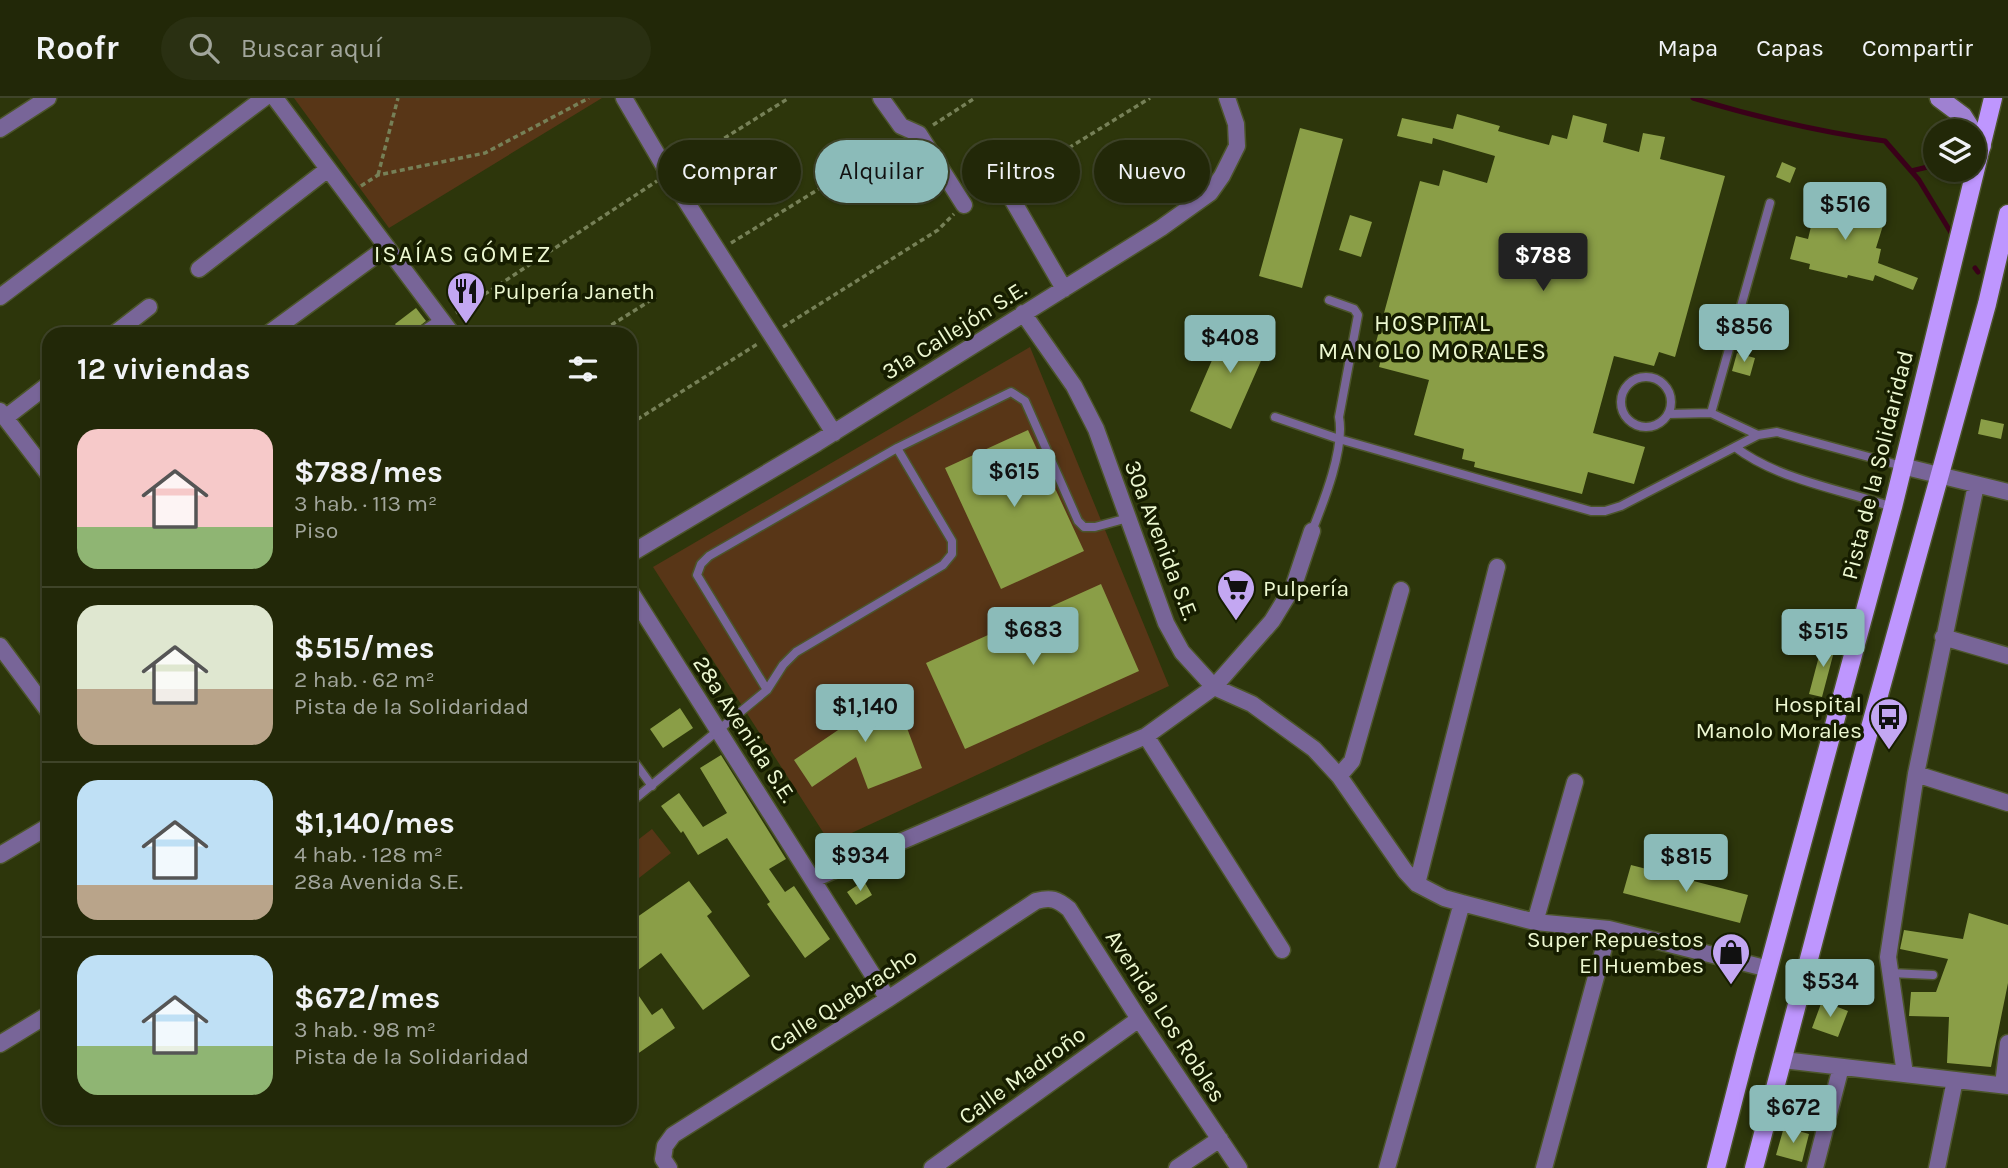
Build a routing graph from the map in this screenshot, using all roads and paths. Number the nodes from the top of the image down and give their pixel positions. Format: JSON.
{"nodes":[{"id":1,"x":48,"y":98,"type":"edge"},
{"id":2,"x":264,"y":98,"type":"edge"},
{"id":3,"x":275,"y":98,"type":"edge"},
{"id":4,"x":398,"y":98,"type":"edge"},
{"id":5,"x":589,"y":98,"type":"edge"},
{"id":6,"x":624,"y":98,"type":"edge"},
{"id":7,"x":789,"y":98,"type":"edge"},
{"id":8,"x":881,"y":98,"type":"edge"},
{"id":9,"x":975,"y":98,"type":"edge"},
{"id":10,"x":1150,"y":98,"type":"edge"},
{"id":11,"x":1227,"y":98,"type":"edge"},
{"id":12,"x":1939,"y":98,"type":"edge"},
{"id":13,"x":1993,"y":98,"type":"edge"},
{"id":14,"x":1965,"y":119,"type":"edge"},
{"id":15,"x":0,"y":129,"type":"edge"},
{"id":16,"x":1986,"y":129,"type":"edge"},
{"id":17,"x":914,"y":132,"type":"junction"},
{"id":18,"x":721,"y":140,"type":"edge"},
{"id":19,"x":1080,"y":141,"type":"edge"},
{"id":20,"x":658,"y":156,"type":"edge"},
{"id":21,"x":328,"y":169,"type":"junction"},
{"id":22,"x":378,"y":175,"type":"junction"},
{"id":23,"x":658,"y":180,"type":"edge"},
{"id":24,"x":1973,"y":182,"type":"edge"},
{"id":25,"x":348,"y":195,"type":"junction"},
{"id":26,"x":687,"y":203,"type":"edge"},
{"id":27,"x":1014,"y":203,"type":"edge"},
{"id":28,"x":1770,"y":203,"type":"dead end"},
{"id":29,"x":964,"y":205,"type":"joint"},
{"id":30,"x":2008,"y":214,"type":"edge"},
{"id":31,"x":387,"y":247,"type":"junction"},
{"id":32,"x":717,"y":251,"type":"junction"},
{"id":33,"x":199,"y":269,"type":"dead end"},
{"id":34,"x":1064,"y":289,"type":"junction"},
{"id":35,"x":0,"y":297,"type":"edge"},
{"id":36,"x":656,"y":297,"type":"dead end"},
{"id":37,"x":1329,"y":300,"type":"dead end"},
{"id":38,"x":149,"y":307,"type":"dead end"},
{"id":39,"x":1023,"y":313,"type":"junction"},
{"id":40,"x":123,"y":327,"type":"edge"},
{"id":41,"x":278,"y":327,"type":"edge"},
{"id":42,"x":447,"y":327,"type":"edge"},
{"id":43,"x":449,"y":327,"type":"edge"},
{"id":44,"x":608,"y":327,"type":"edge"},
{"id":45,"x":771,"y":335,"type":"junction"},
{"id":46,"x":42,"y":389,"type":"edge"},
{"id":47,"x":1711,"y":413,"type":"junction"},
{"id":48,"x":3,"y":414,"type":"edge"},
{"id":49,"x":1668,"y":414,"type":"junction"},
{"id":50,"x":1275,"y":417,"type":"dead end"},
{"id":51,"x":637,"y":420,"type":"edge"},
{"id":52,"x":834,"y":433,"type":"junction"},
{"id":53,"x":1758,"y":435,"type":"junction"},
{"id":54,"x":1339,"y":439,"type":"junction"},
{"id":55,"x":1735,"y":447,"type":"junction"},
{"id":56,"x":897,"y":448,"type":"junction"},
{"id":57,"x":42,"y":466,"type":"edge"},
{"id":58,"x":1902,"y":466,"type":"junction"},
{"id":59,"x":1941,"y":475,"type":"junction"},
{"id":60,"x":1976,"y":485,"type":"junction"},
{"id":61,"x":2008,"y":492,"type":"edge"},
{"id":62,"x":1893,"y":507,"type":"junction"},
{"id":63,"x":1128,"y":518,"type":"junction"},
{"id":64,"x":1312,"y":531,"type":"joint"},
{"id":65,"x":637,"y":550,"type":"edge"},
{"id":66,"x":1497,"y":567,"type":"dead end"},
{"id":67,"x":1401,"y":590,"type":"dead end"},
{"id":68,"x":637,"y":602,"type":"edge"},
{"id":69,"x":1943,"y":637,"type":"junction"},
{"id":70,"x":0,"y":646,"type":"edge"},
{"id":71,"x":2008,"y":656,"type":"edge"},
{"id":72,"x":1214,"y":687,"type":"junction"},
{"id":73,"x":766,"y":690,"type":"junction"},
{"id":74,"x":42,"y":703,"type":"edge"},
{"id":75,"x":719,"y":730,"type":"junction"},
{"id":76,"x":1146,"y":736,"type":"junction"},
{"id":77,"x":637,"y":766,"type":"edge"},
{"id":78,"x":1916,"y":774,"type":"junction"},
{"id":79,"x":1339,"y":776,"type":"junction"},
{"id":80,"x":1575,"y":782,"type":"dead end"},
{"id":81,"x":652,"y":786,"type":"junction"},
{"id":82,"x":637,"y":798,"type":"edge"},
{"id":83,"x":2008,"y":803,"type":"edge"},
{"id":84,"x":42,"y":830,"type":"edge"},
{"id":85,"x":0,"y":855,"type":"edge"},
{"id":86,"x":814,"y":879,"type":"junction"},
{"id":87,"x":1417,"y":884,"type":"junction"},
{"id":88,"x":1049,"y":897,"type":"joint"},
{"id":89,"x":1462,"y":903,"type":"junction"},
{"id":90,"x":1535,"y":922,"type":"junction"},
{"id":91,"x":1609,"y":929,"type":"junction"},
{"id":92,"x":1282,"y":950,"type":"dead end"},
{"id":93,"x":1769,"y":969,"type":"junction"},
{"id":94,"x":1890,"y":974,"type":"junction"},
{"id":95,"x":1933,"y":975,"type":"dead end"},
{"id":96,"x":888,"y":999,"type":"junction"},
{"id":97,"x":42,"y":1018,"type":"edge"},
{"id":98,"x":1139,"y":1019,"type":"junction"},
{"id":99,"x":2008,"y":1043,"type":"edge"},
{"id":100,"x":0,"y":1044,"type":"edge"},
{"id":101,"x":1783,"y":1060,"type":"junction"},
{"id":102,"x":1841,"y":1067,"type":"junction"},
{"id":103,"x":1905,"y":1074,"type":"junction"},
{"id":104,"x":1955,"y":1080,"type":"junction"},
{"id":105,"x":2005,"y":1085,"type":"edge"},
{"id":106,"x":1220,"y":1139,"type":"junction"},
{"id":107,"x":669,"y":1168,"type":"edge"},
{"id":108,"x":932,"y":1168,"type":"edge"},
{"id":109,"x":1177,"y":1168,"type":"edge"},
{"id":110,"x":1239,"y":1168,"type":"edge"},
{"id":111,"x":1387,"y":1168,"type":"edge"},
{"id":112,"x":1544,"y":1168,"type":"edge"},
{"id":113,"x":1716,"y":1168,"type":"edge"},
{"id":114,"x":1754,"y":1168,"type":"edge"},
{"id":115,"x":1815,"y":1168,"type":"edge"},
{"id":116,"x":1937,"y":1168,"type":"edge"}],
"edges":[{"from":1,"to":15,"type":"street"},
{"from":2,"to":35,"type":"street"},
{"from":3,"to":21,"type":"street"},
{"from":4,"to":22,"type":"path"},
{"from":5,"to":22,"type":"path"},
{"from":6,"to":20,"type":"street"},
{"from":7,"to":18,"type":"path"},
{"from":8,"to":17,"type":"street"},
{"from":9,"to":17,"type":"path"},
{"from":10,"to":19,"type":"path"},
{"from":11,"to":34,"type":"street","name":"31a Callejón S.E."},
{"from":12,"to":14,"type":"main road"},
{"from":13,"to":16,"type":"main road","name":"Pista de la Solidaridad"},
{"from":17,"to":29,"type":"street"},
{"from":17,"to":32,"type":"path"},
{"from":21,"to":25,"type":"street"},
{"from":21,"to":33,"type":"street"},
{"from":22,"to":25,"type":"path"},
{"from":23,"to":43,"type":"path"},
{"from":24,"to":58,"type":"main road","name":"Pista de la Solidaridad"},
{"from":25,"to":31,"type":"street"},
{"from":26,"to":32,"type":"street"},
{"from":27,"to":34,"type":"street"},
{"from":28,"to":47,"type":"lane"},
{"from":29,"to":45,"type":"path"},
{"from":30,"to":59,"type":"main road"},
{"from":31,"to":41,"type":"street"},
{"from":31,"to":42,"type":"street"},
{"from":32,"to":45,"type":"street"},
{"from":34,"to":39,"type":"street","name":"31a Callejón S.E."},
{"from":36,"to":44,"type":"path"},
{"from":37,"to":54,"type":"lane"},
{"from":38,"to":40,"type":"street"},
{"from":39,"to":52,"type":"street","name":"31a Callejón S.E."},
{"from":39,"to":63,"type":"street","name":"30a Avenida S.E."},
{"from":45,"to":51,"type":"path"},
{"from":45,"to":52,"type":"street"},
{"from":46,"to":48,"type":"street"},
{"from":47,"to":49,"type":"lane"},
{"from":47,"to":53,"type":"lane"},
{"from":48,"to":57,"type":"street"},
{"from":49,"to":49,"type":"lane"},
{"from":50,"to":54,"type":"lane"},
{"from":52,"to":65,"type":"street","name":"31a Callejón S.E."},
{"from":53,"to":55,"type":"lane"},
{"from":53,"to":58,"type":"lane"},
{"from":54,"to":55,"type":"lane"},
{"from":54,"to":64,"type":"lane"},
{"from":55,"to":62,"type":"lane"},
{"from":56,"to":63,"type":"lane"},
{"from":56,"to":73,"type":"lane"},
{"from":56,"to":73,"type":"lane"},
{"from":58,"to":59,"type":"street"},
{"from":58,"to":62,"type":"main road","name":"Pista de la Solidaridad"},
{"from":59,"to":60,"type":"street"},
{"from":59,"to":101,"type":"main road"},
{"from":60,"to":61,"type":"street"},
{"from":60,"to":69,"type":"street"},
{"from":62,"to":93,"type":"main road","name":"Pista de la Solidaridad"},
{"from":63,"to":72,"type":"street","name":"30a Avenida S.E."},
{"from":64,"to":72,"type":"street"},
{"from":66,"to":87,"type":"street"},
{"from":67,"to":79,"type":"street"},
{"from":68,"to":75,"type":"street","name":"28a Avenida S.E."},
{"from":69,"to":71,"type":"street"},
{"from":69,"to":78,"type":"street"},
{"from":70,"to":74,"type":"street"},
{"from":72,"to":76,"type":"street"},
{"from":72,"to":79,"type":"street","name":"30a Avenida S.E."},
{"from":73,"to":75,"type":"lane"},
{"from":75,"to":81,"type":"lane"},
{"from":75,"to":86,"type":"street","name":"28a Avenida S.E."},
{"from":76,"to":86,"type":"street"},
{"from":76,"to":92,"type":"street"},
{"from":77,"to":81,"type":"lane"},
{"from":78,"to":83,"type":"street"},
{"from":78,"to":94,"type":"street"},
{"from":79,"to":87,"type":"street","name":"30a Avenida S.E."},
{"from":80,"to":90,"type":"street"},
{"from":81,"to":82,"type":"lane"},
{"from":84,"to":85,"type":"street"},
{"from":86,"to":96,"type":"street","name":"28a Avenida S.E."},
{"from":87,"to":89,"type":"street","name":"30a Avenida S.E."},
{"from":88,"to":96,"type":"street","name":"Calle Quebracho"},
{"from":88,"to":98,"type":"street","name":"Avenida Los Robles"},
{"from":89,"to":90,"type":"street","name":"30a Avenida S.E."},
{"from":89,"to":111,"type":"street"},
{"from":90,"to":91,"type":"street","name":"30a Avenida S.E."},
{"from":91,"to":93,"type":"street","name":"30a Avenida S.E."},
{"from":91,"to":112,"type":"street"},
{"from":93,"to":113,"type":"main road","name":"Pista de la Solidaridad"},
{"from":94,"to":95,"type":"lane"},
{"from":94,"to":103,"type":"street"},
{"from":96,"to":107,"type":"street","name":"Calle Quebracho"},
{"from":97,"to":100,"type":"street"},
{"from":98,"to":106,"type":"street","name":"Avenida Los Robles"},
{"from":98,"to":108,"type":"street","name":"Calle Madroño"},
{"from":99,"to":105,"type":"street"},
{"from":101,"to":102,"type":"street"},
{"from":101,"to":114,"type":"main road"},
{"from":102,"to":103,"type":"street"},
{"from":102,"to":115,"type":"street"},
{"from":103,"to":104,"type":"street"},
{"from":104,"to":105,"type":"street"},
{"from":104,"to":116,"type":"street"},
{"from":106,"to":109,"type":"street"},
{"from":106,"to":110,"type":"street","name":"Avenida Los Robles"}]}
